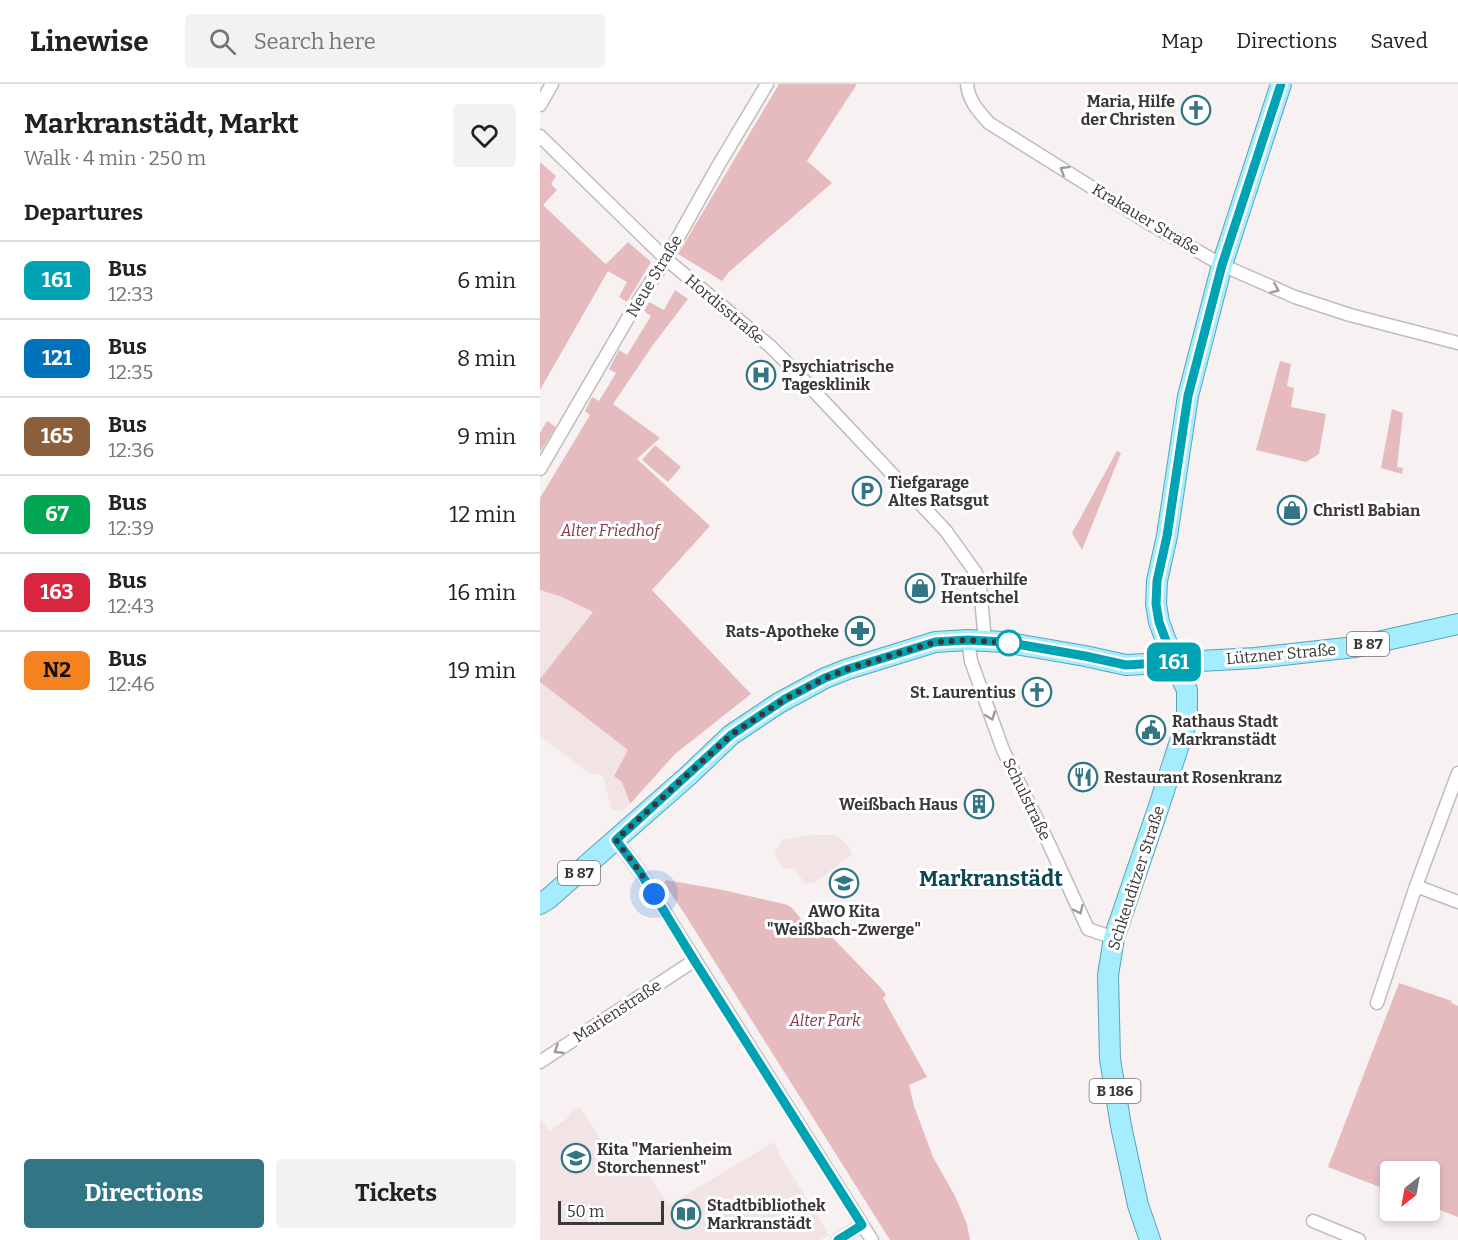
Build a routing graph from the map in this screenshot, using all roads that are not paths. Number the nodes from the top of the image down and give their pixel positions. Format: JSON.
{"nodes":[{"id":1,"x":552,"y":84,"type":"edge"},
{"id":2,"x":767,"y":84,"type":"edge"},
{"id":3,"x":968,"y":84,"type":"edge"},
{"id":4,"x":1281,"y":84,"type":"edge"},
{"id":5,"x":540,"y":105,"type":"edge"},
{"id":6,"x":540,"y":136,"type":"edge"},
{"id":7,"x":666,"y":259,"type":"junction"},
{"id":8,"x":1222,"y":265,"type":"junction"},
{"id":9,"x":1458,"y":343,"type":"edge"},
{"id":10,"x":540,"y":469,"type":"edge"},
{"id":11,"x":1458,"y":624,"type":"edge"},
{"id":12,"x":976,"y":640,"type":"junction"},
{"id":13,"x":1174,"y":662,"type":"junction"},
{"id":14,"x":1458,"y":772,"type":"edge"},
{"id":15,"x":616,"y":840,"type":"junction"},
{"id":16,"x":1416,"y":886,"type":"junction"},
{"id":17,"x":1458,"y":902,"type":"edge"},
{"id":18,"x":540,"y":904,"type":"edge"},
{"id":19,"x":1114,"y":938,"type":"junction"},
{"id":20,"x":694,"y":960,"type":"junction"},
{"id":21,"x":1377,"y":1003,"type":"dead end"},
{"id":22,"x":540,"y":1062,"type":"edge"},
{"id":23,"x":1313,"y":1221,"type":"dead end"},
{"id":24,"x":862,"y":1225,"type":"junction"},
{"id":25,"x":838,"y":1240,"type":"edge"},
{"id":26,"x":872,"y":1240,"type":"edge"},
{"id":27,"x":1150,"y":1240,"type":"edge"},
{"id":28,"x":1359,"y":1240,"type":"edge"}],
"edges":[{"from":1,"to":5,"type":"street"},
{"from":2,"to":7,"type":"street","name":"Neue Straße"},
{"from":8,"to":3,"type":"street","name":"Krakauer Straße","one_way":true},
{"from":4,"to":8,"type":"main road","number":"B 186"},
{"from":6,"to":7,"type":"street","name":"Hordisstraße"},
{"from":7,"to":10,"type":"street","name":"Neue Straße"},
{"from":7,"to":12,"type":"street","name":"Hordisstraße"},
{"from":8,"to":9,"type":"street","name":"Krakauer Straße","one_way":true},
{"from":8,"to":13,"type":"main road","number":"B 186"},
{"from":11,"to":13,"type":"main road","name":"Lützner Straße","number":"B 87"},
{"from":12,"to":13,"type":"main road","number":"B 87"},
{"from":12,"to":15,"type":"main road","number":"B 87"},
{"from":12,"to":19,"type":"street","name":"Schulstraße","one_way":true},
{"from":13,"to":19,"type":"main road","name":"Schkeuditzer Straße","number":"B 186"},
{"from":14,"to":16,"type":"street"},
{"from":15,"to":18,"type":"main road","number":"B 87"},
{"from":15,"to":20,"type":"street"},
{"from":16,"to":17,"type":"street"},
{"from":16,"to":21,"type":"street"},
{"from":19,"to":27,"type":"main road","name":"Schkeuditzer Straße","number":"B 186"},
{"from":20,"to":22,"type":"street","name":"Marienstraße","one_way":true},
{"from":20,"to":24,"type":"street"},
{"from":23,"to":28,"type":"street"},
{"from":24,"to":25,"type":"street"},
{"from":24,"to":26,"type":"street"}]}
